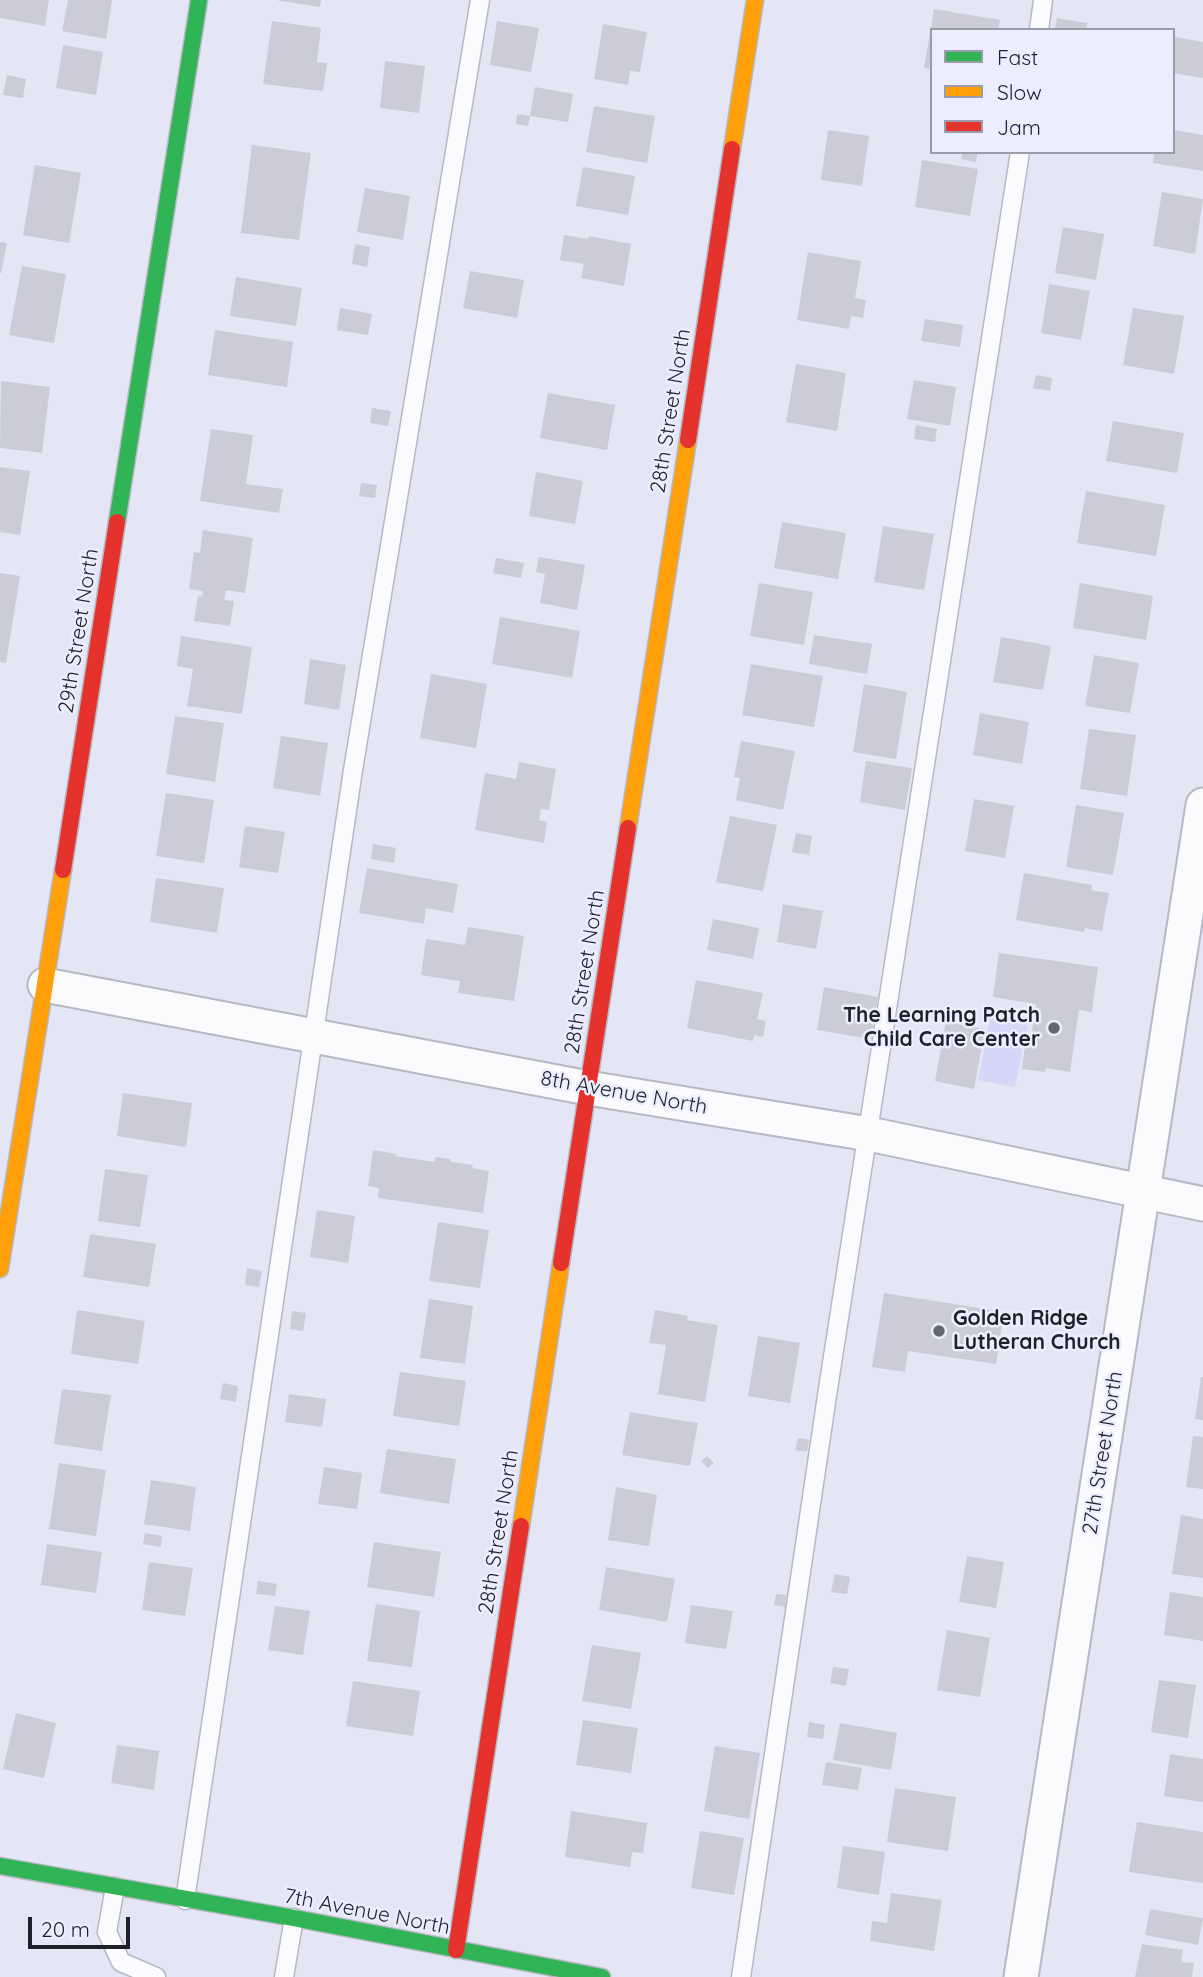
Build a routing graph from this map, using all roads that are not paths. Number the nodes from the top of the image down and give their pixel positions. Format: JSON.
{"nodes":[{"id":1,"x":199,"y":0,"type":"edge"},
{"id":2,"x":480,"y":0,"type":"edge"},
{"id":3,"x":755,"y":0,"type":"edge"},
{"id":4,"x":1043,"y":0,"type":"edge"},
{"id":5,"x":1039,"y":28,"type":"edge"},
{"id":6,"x":1020,"y":154,"type":"edge"},
{"id":7,"x":1203,"y":805,"type":"edge"},
{"id":8,"x":45,"y":985,"type":"junction"},
{"id":9,"x":314,"y":1036,"type":"junction"},
{"id":10,"x":588,"y":1088,"type":"junction"},
{"id":11,"x":869,"y":1134,"type":"junction"},
{"id":12,"x":1143,"y":1192,"type":"junction"},
{"id":13,"x":1203,"y":1204,"type":"edge"},
{"id":14,"x":0,"y":1269,"type":"edge"},
{"id":15,"x":0,"y":1867,"type":"edge"},
{"id":16,"x":115,"y":1887,"type":"junction"},
{"id":17,"x":185,"y":1900,"type":"junction"},
{"id":18,"x":294,"y":1918,"type":"junction"},
{"id":19,"x":456,"y":1950,"type":"junction"},
{"id":20,"x":156,"y":1977,"type":"edge"},
{"id":21,"x":284,"y":1977,"type":"edge"},
{"id":22,"x":602,"y":1977,"type":"edge"},
{"id":23,"x":741,"y":1977,"type":"edge"},
{"id":24,"x":1021,"y":1977,"type":"edge"}],
"edges":[{"from":1,"to":8,"type":"street","name":"29th Street North"},
{"from":2,"to":9,"type":"lane"},
{"from":3,"to":10,"type":"street","name":"28th Street North"},
{"from":4,"to":5,"type":"lane"},
{"from":6,"to":11,"type":"lane"},
{"from":7,"to":12,"type":"street","name":"27th Street North"},
{"from":8,"to":9,"type":"street","name":"8th Avenue North"},
{"from":8,"to":14,"type":"street","name":"29th Street North"},
{"from":9,"to":10,"type":"street","name":"8th Avenue North"},
{"from":9,"to":17,"type":"lane"},
{"from":10,"to":11,"type":"street","name":"8th Avenue North"},
{"from":10,"to":19,"type":"street","name":"28th Street North"},
{"from":11,"to":12,"type":"street","name":"8th Avenue North"},
{"from":11,"to":23,"type":"lane"},
{"from":12,"to":13,"type":"street","name":"8th Avenue North"},
{"from":12,"to":24,"type":"street","name":"27th Street North"},
{"from":15,"to":16,"type":"street","name":"7th Avenue North"},
{"from":16,"to":17,"type":"street","name":"7th Avenue North"},
{"from":16,"to":20,"type":"lane"},
{"from":17,"to":18,"type":"street","name":"7th Avenue North"},
{"from":18,"to":19,"type":"street","name":"7th Avenue North"},
{"from":18,"to":21,"type":"lane"},
{"from":19,"to":22,"type":"street","name":"7th Avenue North"}]}
